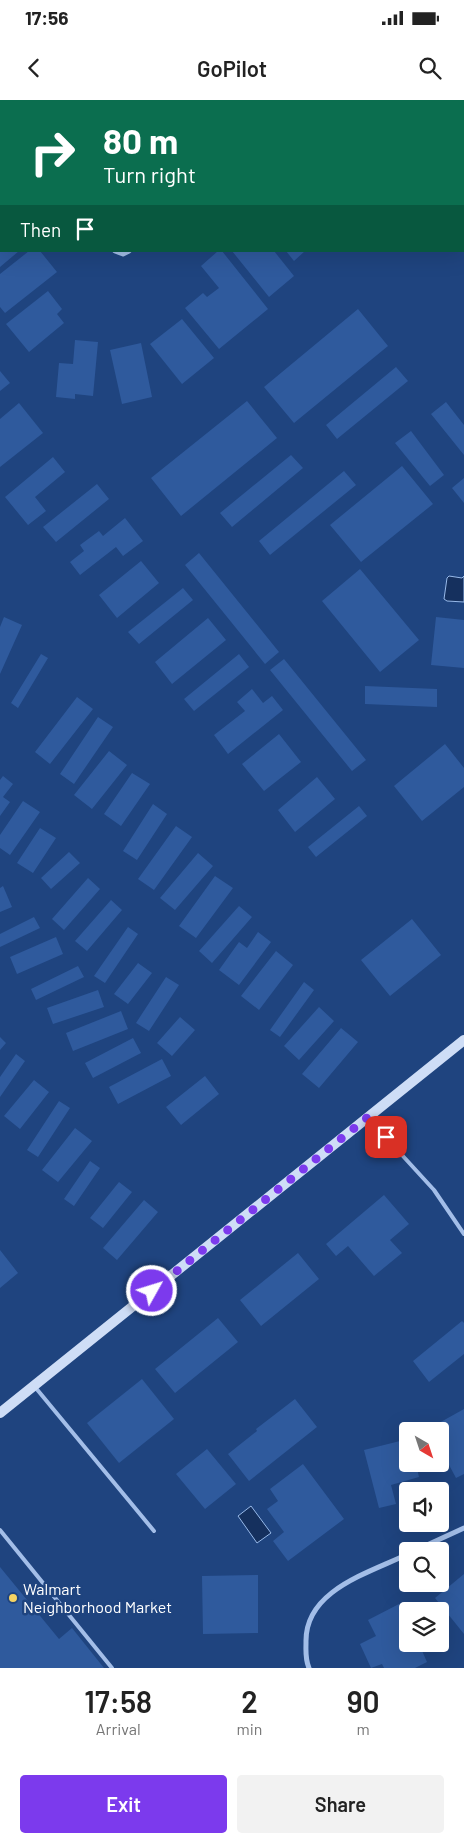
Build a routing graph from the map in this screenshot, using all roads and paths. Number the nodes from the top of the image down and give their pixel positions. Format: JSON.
{"nodes":[{"id":1,"x":464,"y":1040,"type":"edge"},
{"id":2,"x":368,"y":1117,"type":"junction"},
{"id":3,"x":464,"y":1234,"type":"edge"},
{"id":4,"x":35,"y":1387,"type":"junction"},
{"id":5,"x":0,"y":1413,"type":"edge"},
{"id":6,"x":464,"y":1528,"type":"edge"},
{"id":7,"x":0,"y":1530,"type":"edge"},
{"id":8,"x":154,"y":1531,"type":"dead end"},
{"id":9,"x":434,"y":1542,"type":"edge"},
{"id":10,"x":399,"y":1558,"type":"edge"},
{"id":11,"x":112,"y":1668,"type":"edge"},
{"id":12,"x":310,"y":1668,"type":"edge"}],
"edges":[{"from":1,"to":2,"type":"main road"},
{"from":2,"to":3,"type":"lane"},
{"from":2,"to":4,"type":"main road"},
{"from":4,"to":5,"type":"main road"},
{"from":4,"to":8,"type":"lane"},
{"from":6,"to":9,"type":"street"},
{"from":7,"to":11,"type":"lane"},
{"from":10,"to":12,"type":"street"}]}
